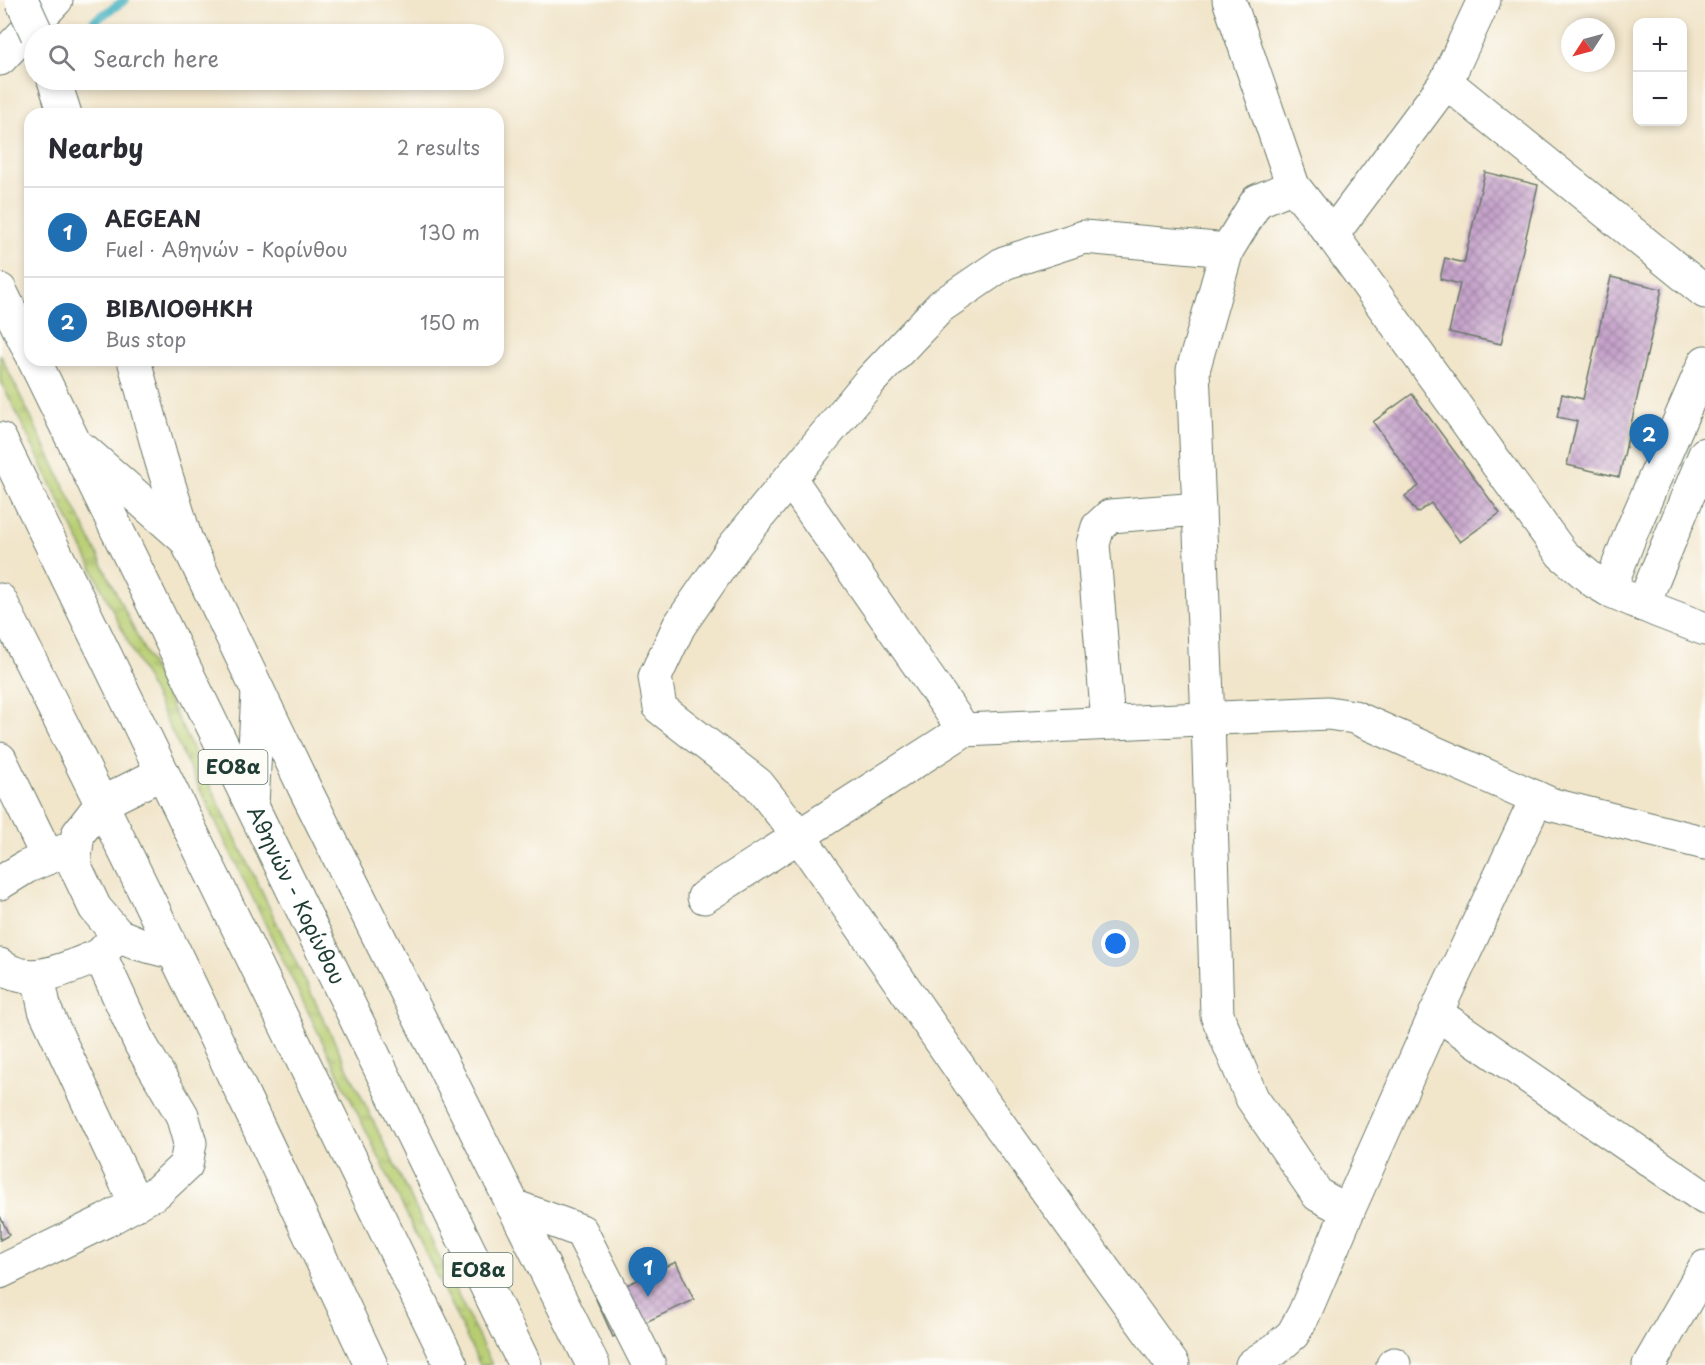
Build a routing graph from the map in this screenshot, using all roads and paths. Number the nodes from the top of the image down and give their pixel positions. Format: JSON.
{"nodes":[{"id":1,"x":56,"y":0,"type":"edge"},
{"id":2,"x":1229,"y":0,"type":"edge"},
{"id":3,"x":1484,"y":0,"type":"edge"},
{"id":4,"x":21,"y":1,"type":"edge"},
{"id":5,"x":32,"y":24,"type":"edge"},
{"id":6,"x":33,"y":24,"type":"edge"},
{"id":7,"x":24,"y":34,"type":"edge"},
{"id":8,"x":0,"y":59,"type":"edge"},
{"id":9,"x":1446,"y":82,"type":"junction"},
{"id":10,"x":57,"y":90,"type":"edge"},
{"id":11,"x":63,"y":108,"type":"edge"},
{"id":12,"x":1293,"y":186,"type":"junction"},
{"id":13,"x":1332,"y":235,"type":"junction"},
{"id":14,"x":1227,"y":250,"type":"junction"},
{"id":15,"x":0,"y":290,"type":"edge"},
{"id":16,"x":1705,"y":292,"type":"edge"},
{"id":17,"x":24,"y":339,"type":"edge"},
{"id":18,"x":1705,"y":362,"type":"edge"},
{"id":19,"x":37,"y":366,"type":"edge"},
{"id":20,"x":136,"y":366,"type":"edge"},
{"id":21,"x":0,"y":439,"type":"edge"},
{"id":22,"x":74,"y":441,"type":"junction"},
{"id":23,"x":1705,"y":454,"type":"edge"},
{"id":24,"x":790,"y":479,"type":"junction"},
{"id":25,"x":1199,"y":509,"type":"junction"},
{"id":26,"x":186,"y":540,"type":"junction"},
{"id":27,"x":1609,"y":590,"type":"junction"},
{"id":28,"x":0,"y":600,"type":"edge"},
{"id":29,"x":1643,"y":605,"type":"junction"},
{"id":30,"x":1705,"y":629,"type":"edge"},
{"id":31,"x":258,"y":691,"type":"junction"},
{"id":32,"x":1208,"y":720,"type":"junction"},
{"id":33,"x":1108,"y":722,"type":"junction"},
{"id":34,"x":964,"y":730,"type":"junction"},
{"id":35,"x":0,"y":759,"type":"edge"},
{"id":36,"x":162,"y":772,"type":"junction"},
{"id":37,"x":1545,"y":801,"type":"junction"},
{"id":38,"x":102,"y":803,"type":"junction"},
{"id":39,"x":252,"y":806,"type":"junction"},
{"id":40,"x":799,"y":836,"type":"junction"},
{"id":41,"x":1705,"y":843,"type":"edge"},
{"id":42,"x":62,"y":852,"type":"junction"},
{"id":43,"x":0,"y":883,"type":"edge"},
{"id":44,"x":704,"y":897,"type":"dead end"},
{"id":45,"x":109,"y":945,"type":"junction"},
{"id":46,"x":175,"y":953,"type":"junction"},
{"id":47,"x":0,"y":965,"type":"edge"},
{"id":48,"x":38,"y":977,"type":"junction"},
{"id":49,"x":1445,"y":1019,"type":"junction"},
{"id":50,"x":1705,"y":1198,"type":"edge"},
{"id":51,"x":136,"y":1204,"type":"junction"},
{"id":52,"x":513,"y":1206,"type":"junction"},
{"id":53,"x":1348,"y":1211,"type":"junction"},
{"id":54,"x":1705,"y":1267,"type":"edge"},
{"id":55,"x":0,"y":1272,"type":"edge"},
{"id":56,"x":371,"y":1365,"type":"edge"},
{"id":57,"x":451,"y":1365,"type":"edge"},
{"id":58,"x":525,"y":1365,"type":"edge"},
{"id":59,"x":593,"y":1365,"type":"edge"},
{"id":60,"x":649,"y":1365,"type":"edge"},
{"id":61,"x":1173,"y":1365,"type":"edge"},
{"id":62,"x":1252,"y":1365,"type":"edge"},
{"id":63,"x":1649,"y":1365,"type":"edge"}],
"edges":[{"from":1,"to":6,"type":"main road"},
{"from":2,"to":12,"type":"main road"},
{"from":3,"to":9,"type":"main road"},
{"from":4,"to":5,"type":"main road","bridge":true},
{"from":7,"to":8,"type":"main road"},
{"from":9,"to":13,"type":"main road"},
{"from":9,"to":16,"type":"main road"},
{"from":10,"to":11,"type":"main road"},
{"from":12,"to":13,"type":"main road"},
{"from":12,"to":14,"type":"main road"},
{"from":13,"to":27,"type":"main road"},
{"from":14,"to":24,"type":"main road"},
{"from":14,"to":25,"type":"main road"},
{"from":15,"to":17,"type":"main road"},
{"from":18,"to":27,"type":"main road"},
{"from":19,"to":22,"type":"main road","name":"Αθηνών - Κορίνθου","number":"ΕΟ8α"},
{"from":20,"to":26,"type":"main road"},
{"from":21,"to":36,"type":"main road","number":"ΕΟ8α"},
{"from":22,"to":26,"type":"main road"},
{"from":22,"to":39,"type":"main road","name":"Αθηνών - Κορίνθου","number":"ΕΟ8α"},
{"from":23,"to":29,"type":"main road"},
{"from":24,"to":34,"type":"main road"},
{"from":24,"to":40,"type":"main road"},
{"from":25,"to":32,"type":"main road"},
{"from":25,"to":33,"type":"main road"},
{"from":26,"to":31,"type":"main road"},
{"from":27,"to":29,"type":"main road"},
{"from":28,"to":38,"type":"main road"},
{"from":29,"to":30,"type":"main road"},
{"from":31,"to":39,"type":"main road"},
{"from":31,"to":52,"type":"main road"},
{"from":32,"to":33,"type":"main road"},
{"from":32,"to":37,"type":"main road"},
{"from":32,"to":53,"type":"main road"},
{"from":33,"to":34,"type":"main road"},
{"from":34,"to":40,"type":"main road"},
{"from":35,"to":42,"type":"main road"},
{"from":36,"to":38,"type":"main road"},
{"from":36,"to":57,"type":"main road","number":"ΕΟ8α"},
{"from":37,"to":41,"type":"main road"},
{"from":37,"to":49,"type":"main road"},
{"from":38,"to":42,"type":"main road"},
{"from":38,"to":46,"type":"main road"},
{"from":39,"to":58,"type":"main road","name":"Αθηνών - Κορίνθου","number":"ΕΟ8α"},
{"from":40,"to":44,"type":"main road"},
{"from":40,"to":61,"type":"main road"},
{"from":42,"to":43,"type":"main road"},
{"from":42,"to":45,"type":"main road"},
{"from":45,"to":46,"type":"main road"},
{"from":45,"to":48,"type":"main road"},
{"from":45,"to":51,"type":"main road"},
{"from":46,"to":56,"type":"main road"},
{"from":47,"to":48,"type":"main road"},
{"from":48,"to":51,"type":"main road"},
{"from":49,"to":50,"type":"main road"},
{"from":49,"to":53,"type":"main road"},
{"from":51,"to":55,"type":"main road"},
{"from":52,"to":59,"type":"main road"},
{"from":52,"to":60,"type":"main road"},
{"from":53,"to":62,"type":"main road"},
{"from":54,"to":63,"type":"main road"}]}
